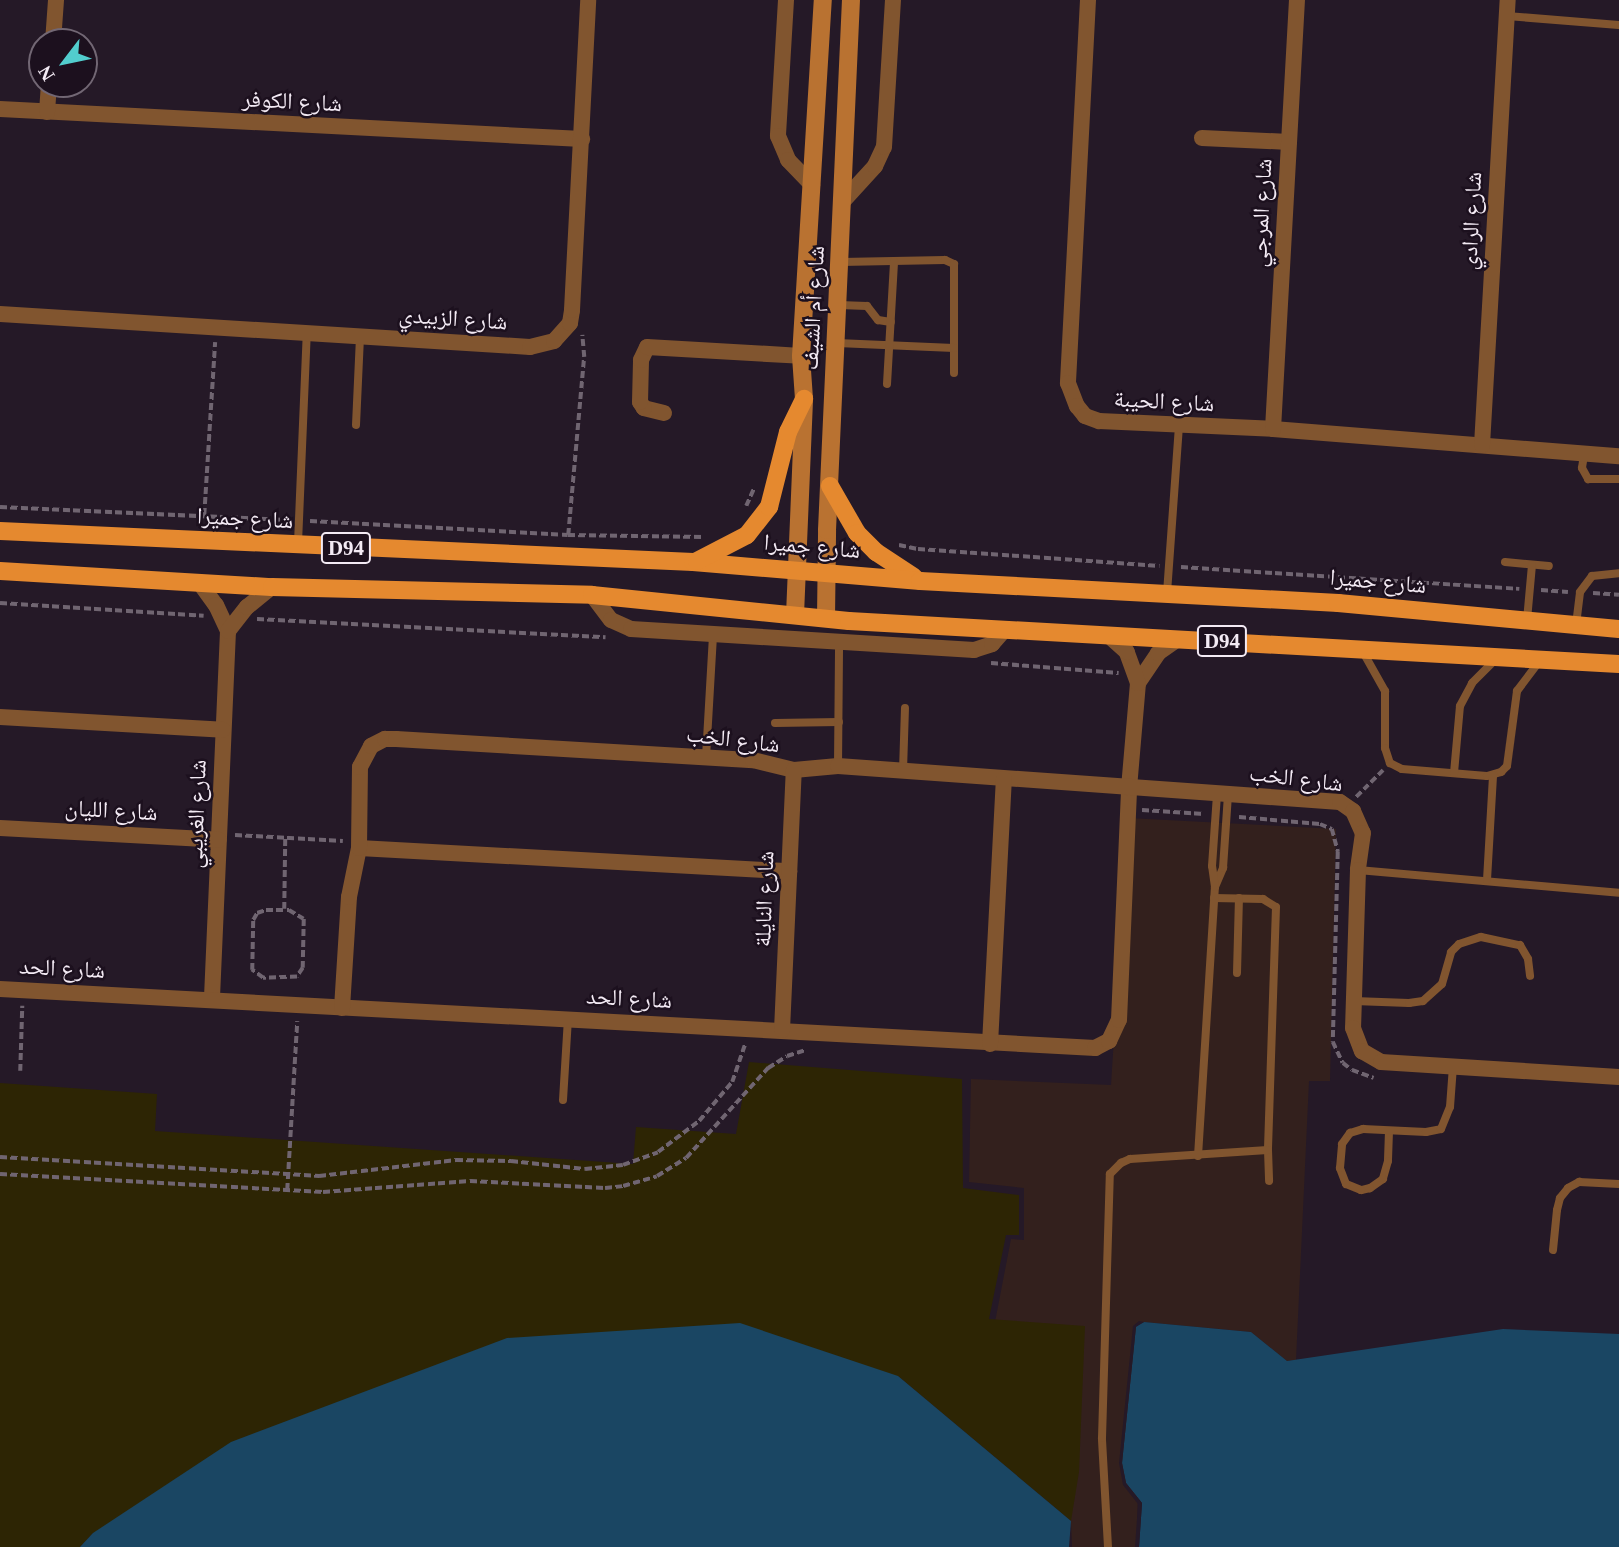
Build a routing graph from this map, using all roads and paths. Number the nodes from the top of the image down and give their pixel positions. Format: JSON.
{"nodes":[{"id":1,"x":56,"y":0,"type":"edge"},
{"id":2,"x":588,"y":0,"type":"edge"},
{"id":3,"x":786,"y":0,"type":"edge"},
{"id":4,"x":822,"y":0,"type":"edge"},
{"id":5,"x":851,"y":0,"type":"edge"},
{"id":6,"x":893,"y":0,"type":"edge"},
{"id":7,"x":1088,"y":0,"type":"edge"},
{"id":8,"x":1297,"y":0,"type":"edge"},
{"id":9,"x":1507,"y":8,"type":"edge"},
{"id":10,"x":1619,"y":25,"type":"edge"},
{"id":11,"x":54,"y":28,"type":"edge"},
{"id":12,"x":48,"y":98,"type":"edge"},
{"id":13,"x":0,"y":109,"type":"edge"},
{"id":14,"x":47,"y":112,"type":"junction"},
{"id":15,"x":1202,"y":138,"type":"dead end"},
{"id":16,"x":582,"y":139,"type":"junction"},
{"id":17,"x":1289,"y":142,"type":"junction"},
{"id":18,"x":812,"y":185,"type":"junction"},
{"id":19,"x":844,"y":200,"type":"junction"},
{"id":20,"x":894,"y":261,"type":"junction"},
{"id":21,"x":841,"y":262,"type":"junction"},
{"id":22,"x":839,"y":305,"type":"junction"},
{"id":23,"x":572,"y":310,"type":"junction"},
{"id":24,"x":0,"y":314,"type":"edge"},
{"id":25,"x":891,"y":322,"type":"junction"},
{"id":26,"x":216,"y":327,"type":"junction"},
{"id":27,"x":307,"y":332,"type":"junction"},
{"id":28,"x":360,"y":336,"type":"junction"},
{"id":29,"x":837,"y":344,"type":"junction"},
{"id":30,"x":890,"y":346,"type":"junction"},
{"id":31,"x":954,"y":348,"type":"junction"},
{"id":32,"x":801,"y":356,"type":"junction"},
{"id":33,"x":954,"y":373,"type":"dead end"},
{"id":34,"x":887,"y":384,"type":"dead end"},
{"id":35,"x":804,"y":399,"type":"junction"},
{"id":36,"x":664,"y":413,"type":"dead end"},
{"id":37,"x":356,"y":425,"type":"dead end"},
{"id":38,"x":1179,"y":426,"type":"junction"},
{"id":39,"x":1273,"y":429,"type":"junction"},
{"id":40,"x":1482,"y":445,"type":"junction"},
{"id":41,"x":1584,"y":454,"type":"junction"},
{"id":42,"x":1619,"y":456,"type":"edge"},
{"id":43,"x":1619,"y":479,"type":"edge"},
{"id":44,"x":755,"y":484,"type":"dead end"},
{"id":45,"x":830,"y":486,"type":"junction"},
{"id":46,"x":0,"y":507,"type":"edge"},
{"id":47,"x":742,"y":512,"type":"dead end"},
{"id":48,"x":204,"y":515,"type":"junction"},
{"id":49,"x":299,"y":521,"type":"junction"},
{"id":50,"x":0,"y":531,"type":"edge"},
{"id":51,"x":568,"y":535,"type":"junction"},
{"id":52,"x":712,"y":535,"type":"dead end"},
{"id":53,"x":897,"y":544,"type":"dead end"},
{"id":54,"x":298,"y":546,"type":"junction"},
{"id":55,"x":693,"y":562,"type":"junction"},
{"id":56,"x":1505,"y":562,"type":"dead end"},
{"id":57,"x":1532,"y":565,"type":"junction"},
{"id":58,"x":1170,"y":566,"type":"junction"},
{"id":59,"x":1549,"y":566,"type":"dead end"},
{"id":60,"x":796,"y":570,"type":"junction"},
{"id":61,"x":0,"y":571,"type":"edge"},
{"id":62,"x":826,"y":573,"type":"junction"},
{"id":63,"x":1619,"y":573,"type":"edge"},
{"id":64,"x":920,"y":581,"type":"junction"},
{"id":65,"x":199,"y":582,"type":"junction"},
{"id":66,"x":272,"y":587,"type":"junction"},
{"id":67,"x":1530,"y":589,"type":"junction"},
{"id":68,"x":1580,"y":592,"type":"junction"},
{"id":69,"x":1167,"y":593,"type":"junction"},
{"id":70,"x":592,"y":595,"type":"junction"},
{"id":71,"x":1619,"y":595,"type":"edge"},
{"id":72,"x":0,"y":603,"type":"edge"},
{"id":73,"x":795,"y":615,"type":"junction"},
{"id":74,"x":826,"y":618,"type":"junction"},
{"id":75,"x":1527,"y":620,"type":"junction"},
{"id":76,"x":229,"y":622,"type":"junction"},
{"id":77,"x":1576,"y":625,"type":"junction"},
{"id":78,"x":1619,"y":629,"type":"edge"},
{"id":79,"x":1004,"y":630,"type":"junction"},
{"id":80,"x":713,"y":634,"type":"junction"},
{"id":81,"x":1109,"y":636,"type":"junction"},
{"id":82,"x":618,"y":637,"type":"dead end"},
{"id":83,"x":1178,"y":639,"type":"junction"},
{"id":84,"x":839,"y":642,"type":"junction"},
{"id":85,"x":1359,"y":647,"type":"junction"},
{"id":86,"x":1499,"y":656,"type":"junction"},
{"id":87,"x":1542,"y":659,"type":"junction"},
{"id":88,"x":988,"y":663,"type":"dead end"},
{"id":89,"x":1619,"y":664,"type":"edge"},
{"id":90,"x":1137,"y":679,"type":"junction"},
{"id":91,"x":905,"y":708,"type":"dead end"},
{"id":92,"x":0,"y":717,"type":"edge"},
{"id":93,"x":838,"y":722,"type":"junction"},
{"id":94,"x":775,"y":723,"type":"dead end"},
{"id":95,"x":223,"y":730,"type":"junction"},
{"id":96,"x":706,"y":757,"type":"junction"},
{"id":97,"x":1390,"y":763,"type":"junction"},
{"id":98,"x":838,"y":766,"type":"junction"},
{"id":99,"x":794,"y":771,"type":"junction"},
{"id":100,"x":903,"y":771,"type":"junction"},
{"id":101,"x":1454,"y":773,"type":"junction"},
{"id":102,"x":1493,"y":775,"type":"junction"},
{"id":103,"x":1004,"y":779,"type":"junction"},
{"id":104,"x":1129,"y":788,"type":"junction"},
{"id":105,"x":1223,"y":794,"type":"junction"},
{"id":106,"x":1350,"y":808,"type":"junction"},
{"id":107,"x":1128,"y":809,"type":"junction"},
{"id":108,"x":1216,"y":815,"type":"junction"},
{"id":109,"x":1227,"y":816,"type":"junction"},
{"id":110,"x":0,"y":828,"type":"edge"},
{"id":111,"x":219,"y":837,"type":"junction"},
{"id":112,"x":285,"y":838,"type":"junction"},
{"id":113,"x":359,"y":845,"type":"junction"},
{"id":114,"x":1358,"y":870,"type":"junction"},
{"id":115,"x":789,"y":871,"type":"junction"},
{"id":116,"x":1488,"y":880,"type":"junction"},
{"id":117,"x":1215,"y":887,"type":"junction"},
{"id":118,"x":1619,"y":893,"type":"edge"},
{"id":119,"x":1214,"y":898,"type":"junction"},
{"id":120,"x":1239,"y":898,"type":"junction"},
{"id":121,"x":284,"y":910,"type":"junction"},
{"id":122,"x":1237,"y":973,"type":"dead end"},
{"id":123,"x":1530,"y":976,"type":"dead end"},
{"id":124,"x":0,"y":989,"type":"edge"},
{"id":125,"x":23,"y":990,"type":"junction"},
{"id":126,"x":212,"y":999,"type":"junction"},
{"id":127,"x":1354,"y":1001,"type":"junction"},
{"id":128,"x":298,"y":1005,"type":"junction"},
{"id":129,"x":342,"y":1008,"type":"junction"},
{"id":130,"x":568,"y":1019,"type":"junction"},
{"id":131,"x":747,"y":1028,"type":"junction"},
{"id":132,"x":782,"y":1030,"type":"junction"},
{"id":133,"x":990,"y":1044,"type":"junction"},
{"id":134,"x":807,"y":1050,"type":"dead end"},
{"id":135,"x":1453,"y":1066,"type":"junction"},
{"id":136,"x":20,"y":1071,"type":"dead end"},
{"id":137,"x":1619,"y":1077,"type":"edge"},
{"id":138,"x":1386,"y":1078,"type":"dead end"},
{"id":139,"x":564,"y":1100,"type":"dead end"},
{"id":140,"x":1389,"y":1131,"type":"junction"},
{"id":141,"x":1268,"y":1150,"type":"junction"},
{"id":142,"x":1198,"y":1156,"type":"junction"},
{"id":143,"x":0,"y":1157,"type":"edge"},
{"id":144,"x":0,"y":1174,"type":"edge"},
{"id":145,"x":288,"y":1174,"type":"junction"},
{"id":146,"x":1269,"y":1181,"type":"dead end"},
{"id":147,"x":1619,"y":1184,"type":"edge"},
{"id":148,"x":287,"y":1191,"type":"junction"},
{"id":149,"x":1553,"y":1250,"type":"dead end"},
{"id":150,"x":1108,"y":1547,"type":"edge"}],
"edges":[{"from":1,"to":11,"type":"street"},
{"from":2,"to":16,"type":"street","name":"شارع الزبيدي"},
{"from":3,"to":18,"type":"street"},
{"from":4,"to":18,"type":"main road","name":"شارع أم الشيف"},
{"from":5,"to":19,"type":"main road","name":"شارع أم الشيف"},
{"from":6,"to":19,"type":"street"},
{"from":7,"to":38,"type":"street","name":"شارع الحيبة"},
{"from":8,"to":17,"type":"street","name":"شارع المرجي"},
{"from":9,"to":10,"type":"lane"},
{"from":9,"to":40,"type":"street","name":"شارع الرادي"},
{"from":12,"to":14,"type":"street"},
{"from":13,"to":14,"type":"street","name":"شارع الكوفر"},
{"from":14,"to":16,"type":"street","name":"شارع الكوفر"},
{"from":15,"to":17,"type":"street"},
{"from":16,"to":23,"type":"street","name":"شارع الزبيدي"},
{"from":17,"to":39,"type":"street","name":"شارع المرجي"},
{"from":18,"to":32,"type":"main road","name":"شارع أم الشيف"},
{"from":19,"to":21,"type":"main road","name":"شارع أم الشيف"},
{"from":20,"to":21,"type":"lane"},
{"from":20,"to":25,"type":"lane"},
{"from":20,"to":31,"type":"lane"},
{"from":21,"to":22,"type":"main road","name":"شارع أم الشيف"},
{"from":22,"to":25,"type":"lane"},
{"from":22,"to":29,"type":"main road","name":"شارع أم الشيف"},
{"from":23,"to":28,"type":"street","name":"شارع الزبيدي"},
{"from":23,"to":51,"type":"path"},
{"from":24,"to":26,"type":"street","name":"شارع الزبيدي"},
{"from":25,"to":30,"type":"lane"},
{"from":26,"to":27,"type":"street","name":"شارع الزبيدي"},
{"from":26,"to":48,"type":"path"},
{"from":27,"to":28,"type":"street","name":"شارع الزبيدي"},
{"from":27,"to":49,"type":"lane"},
{"from":28,"to":37,"type":"lane"},
{"from":29,"to":30,"type":"lane"},
{"from":29,"to":45,"type":"main road","name":"شارع أم الشيف"},
{"from":30,"to":31,"type":"lane"},
{"from":30,"to":34,"type":"lane"},
{"from":31,"to":33,"type":"lane"},
{"from":32,"to":35,"type":"main road","name":"شارع أم الشيف"},
{"from":32,"to":36,"type":"street"},
{"from":35,"to":55,"type":"main road"},
{"from":35,"to":60,"type":"main road","name":"شارع أم الشيف"},
{"from":38,"to":39,"type":"street","name":"شارع الحيبة"},
{"from":38,"to":58,"type":"lane"},
{"from":39,"to":40,"type":"street","name":"شارع الحيبة"},
{"from":40,"to":41,"type":"street","name":"شارع الحيبة"},
{"from":41,"to":42,"type":"street","name":"شارع الحيبة"},
{"from":41,"to":43,"type":"lane"},
{"from":44,"to":47,"type":"path"},
{"from":45,"to":62,"type":"main road","name":"شارع أم الشيف"},
{"from":45,"to":64,"type":"main road"},
{"from":46,"to":48,"type":"path"},
{"from":48,"to":49,"type":"path"},
{"from":49,"to":51,"type":"path"},
{"from":49,"to":54,"type":"lane"},
{"from":50,"to":54,"type":"main road","name":"شارع جميرا","number":"D94"},
{"from":51,"to":52,"type":"path"},
{"from":53,"to":58,"type":"path"},
{"from":54,"to":55,"type":"main road","name":"شارع جميرا","number":"D94"},
{"from":55,"to":60,"type":"main road","name":"شارع جميرا","number":"D94"},
{"from":56,"to":57,"type":"lane"},
{"from":57,"to":59,"type":"lane"},
{"from":57,"to":67,"type":"lane"},
{"from":58,"to":67,"type":"path"},
{"from":58,"to":69,"type":"lane"},
{"from":60,"to":62,"type":"main road","name":"شارع جميرا","number":"D94"},
{"from":60,"to":73,"type":"main road","name":"شارع أم الشيف"},
{"from":61,"to":65,"type":"main road","number":"D94"},
{"from":62,"to":64,"type":"main road","name":"شارع جميرا","number":"D94"},
{"from":62,"to":74,"type":"main road","name":"شارع أم الشيف"},
{"from":63,"to":68,"type":"lane"},
{"from":64,"to":69,"type":"main road","name":"شارع جميرا","number":"D94"},
{"from":65,"to":66,"type":"main road","number":"D94"},
{"from":65,"to":76,"type":"street"},
{"from":66,"to":70,"type":"main road","number":"D94"},
{"from":66,"to":76,"type":"street"},
{"from":67,"to":68,"type":"path"},
{"from":67,"to":75,"type":"lane"},
{"from":68,"to":71,"type":"path"},
{"from":68,"to":77,"type":"lane"},
{"from":69,"to":75,"type":"main road","name":"شارع جميرا","number":"D94"},
{"from":70,"to":73,"type":"main road","number":"D94"},
{"from":70,"to":80,"type":"street"},
{"from":72,"to":76,"type":"path"},
{"from":73,"to":74,"type":"main road","number":"D94"},
{"from":74,"to":79,"type":"main road","number":"D94"},
{"from":75,"to":77,"type":"main road","name":"شارع جميرا","number":"D94"},
{"from":76,"to":82,"type":"path"},
{"from":76,"to":95,"type":"street","name":"شارع الغريبي"},
{"from":77,"to":78,"type":"main road","name":"شارع جميرا","number":"D94"},
{"from":79,"to":81,"type":"main road","number":"D94"},
{"from":79,"to":84,"type":"street"},
{"from":80,"to":84,"type":"street"},
{"from":80,"to":96,"type":"lane"},
{"from":81,"to":83,"type":"main road","number":"D94"},
{"from":81,"to":90,"type":"street"},
{"from":83,"to":85,"type":"main road","number":"D94"},
{"from":83,"to":90,"type":"street"},
{"from":84,"to":93,"type":"lane"},
{"from":85,"to":86,"type":"main road","number":"D94"},
{"from":85,"to":97,"type":"lane"},
{"from":86,"to":87,"type":"main road","number":"D94"},
{"from":86,"to":101,"type":"lane"},
{"from":87,"to":89,"type":"main road","number":"D94"},
{"from":87,"to":102,"type":"lane"},
{"from":88,"to":90,"type":"path"},
{"from":90,"to":104,"type":"street"},
{"from":91,"to":100,"type":"lane"},
{"from":92,"to":95,"type":"street"},
{"from":93,"to":94,"type":"lane"},
{"from":93,"to":98,"type":"lane"},
{"from":95,"to":111,"type":"street","name":"شارع الغريبي"},
{"from":96,"to":99,"type":"street","name":"شارع الخب"},
{"from":96,"to":113,"type":"street","name":"شارع الخب"},
{"from":97,"to":101,"type":"lane"},
{"from":97,"to":106,"type":"path"},
{"from":98,"to":99,"type":"street","name":"شارع الخب"},
{"from":98,"to":100,"type":"street","name":"شارع الخب"},
{"from":99,"to":115,"type":"street","name":"شارع النايلة"},
{"from":100,"to":103,"type":"street","name":"شارع الخب"},
{"from":101,"to":102,"type":"lane"},
{"from":102,"to":116,"type":"lane"},
{"from":103,"to":104,"type":"street","name":"شارع الخب"},
{"from":103,"to":133,"type":"street"},
{"from":104,"to":105,"type":"street","name":"شارع الخب"},
{"from":104,"to":107,"type":"street"},
{"from":105,"to":106,"type":"street","name":"شارع الخب"},
{"from":105,"to":108,"type":"lane"},
{"from":105,"to":109,"type":"lane"},
{"from":106,"to":114,"type":"street"},
{"from":107,"to":108,"type":"path"},
{"from":107,"to":133,"type":"street","name":"شارع الحد"},
{"from":108,"to":117,"type":"lane"},
{"from":109,"to":117,"type":"lane"},
{"from":109,"to":138,"type":"path"},
{"from":110,"to":111,"type":"street","name":"شارع الليان"},
{"from":111,"to":112,"type":"path"},
{"from":111,"to":126,"type":"street","name":"شارع الغريبي"},
{"from":112,"to":113,"type":"path"},
{"from":112,"to":121,"type":"path"},
{"from":113,"to":115,"type":"street"},
{"from":113,"to":129,"type":"street","name":"شارع الخب"},
{"from":114,"to":116,"type":"lane"},
{"from":114,"to":127,"type":"street"},
{"from":115,"to":132,"type":"street","name":"شارع النايلة"},
{"from":116,"to":118,"type":"lane"},
{"from":117,"to":119,"type":"lane"},
{"from":119,"to":120,"type":"lane"},
{"from":119,"to":142,"type":"lane"},
{"from":120,"to":122,"type":"lane"},
{"from":120,"to":141,"type":"lane"},
{"from":121,"to":121,"type":"path"},
{"from":123,"to":127,"type":"lane"},
{"from":124,"to":125,"type":"street","name":"شارع الحد"},
{"from":125,"to":126,"type":"street","name":"شارع الحد"},
{"from":125,"to":136,"type":"path"},
{"from":126,"to":128,"type":"street","name":"شارع الحد"},
{"from":127,"to":135,"type":"street"},
{"from":128,"to":129,"type":"street","name":"شارع الحد"},
{"from":128,"to":145,"type":"path"},
{"from":129,"to":130,"type":"street","name":"شارع الحد"},
{"from":130,"to":131,"type":"street","name":"شارع الحد"},
{"from":130,"to":139,"type":"lane"},
{"from":131,"to":132,"type":"street","name":"شارع الحد"},
{"from":131,"to":145,"type":"path"},
{"from":132,"to":133,"type":"street","name":"شارع الحد"},
{"from":134,"to":148,"type":"path"},
{"from":135,"to":137,"type":"street"},
{"from":135,"to":140,"type":"lane"},
{"from":140,"to":140,"type":"lane"},
{"from":141,"to":142,"type":"lane"},
{"from":141,"to":146,"type":"lane"},
{"from":142,"to":150,"type":"lane"},
{"from":143,"to":145,"type":"path"},
{"from":144,"to":148,"type":"path"},
{"from":145,"to":148,"type":"path"},
{"from":147,"to":149,"type":"lane"}]}
